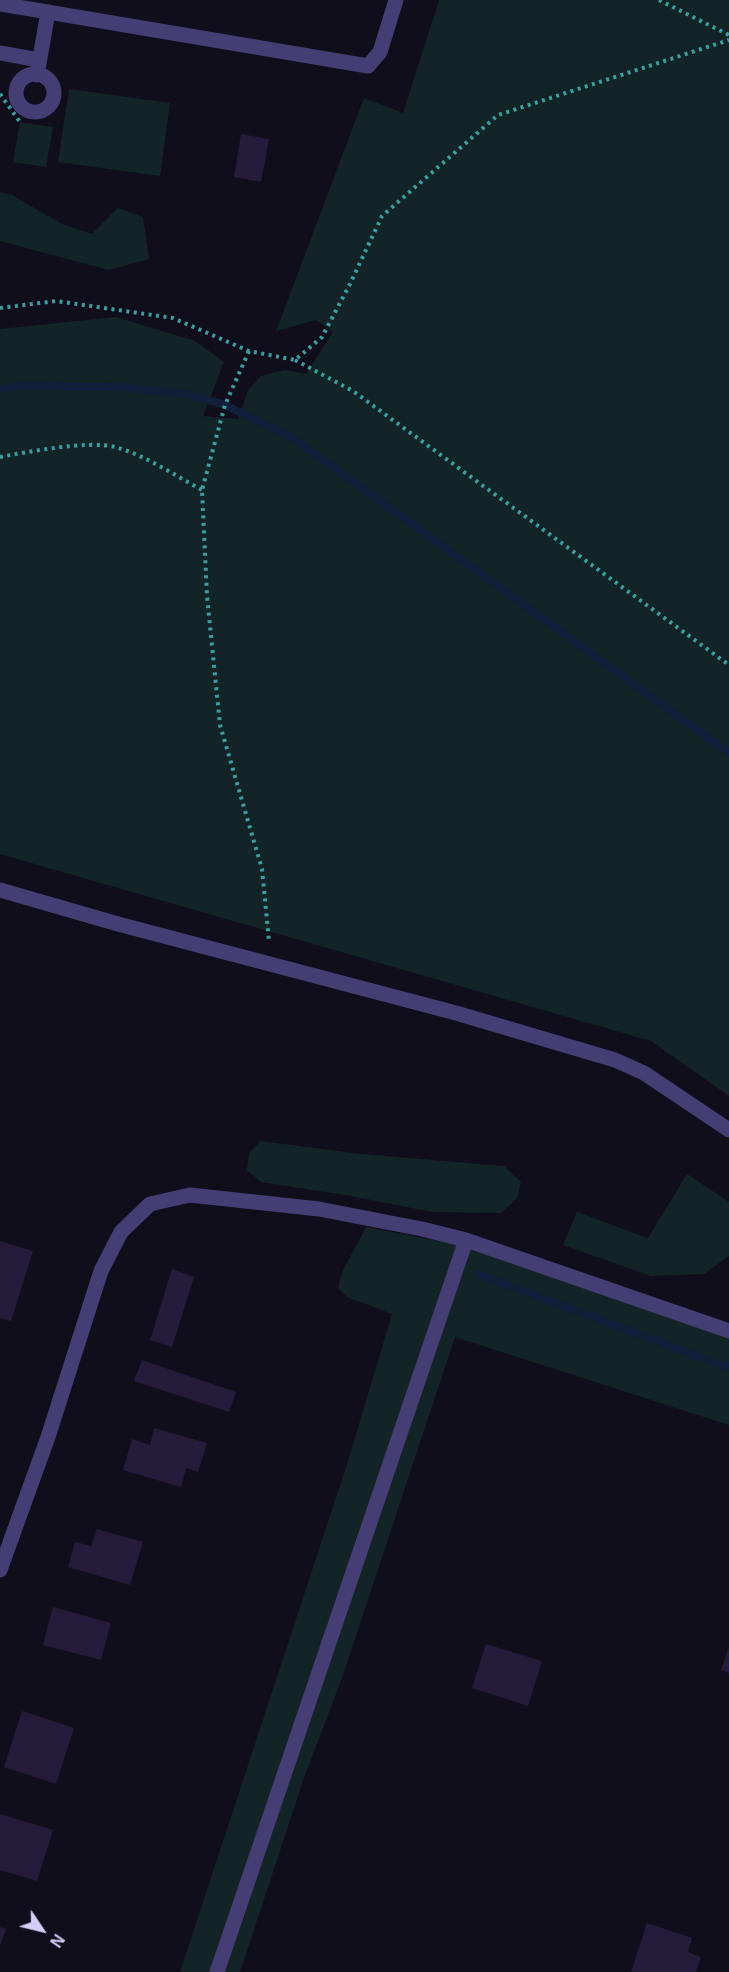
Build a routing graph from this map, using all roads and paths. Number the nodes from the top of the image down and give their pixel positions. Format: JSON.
{"nodes":[{"id":1,"x":396,"y":0,"type":"edge"},
{"id":2,"x":659,"y":0,"type":"edge"},
{"id":3,"x":0,"y":4,"type":"edge"},
{"id":4,"x":48,"y":12,"type":"junction"},
{"id":5,"x":729,"y":35,"type":"edge"},
{"id":6,"x":729,"y":40,"type":"edge"},
{"id":7,"x":0,"y":53,"type":"edge"},
{"id":8,"x":0,"y":94,"type":"edge"},
{"id":9,"x":20,"y":122,"type":"dead end"},
{"id":10,"x":0,"y":308,"type":"edge"},
{"id":11,"x":249,"y":351,"type":"junction"},
{"id":12,"x":295,"y":360,"type":"junction"},
{"id":13,"x":0,"y":457,"type":"edge"},
{"id":14,"x":202,"y":490,"type":"junction"},
{"id":15,"x":729,"y":665,"type":"edge"},
{"id":16,"x":0,"y":890,"type":"edge"},
{"id":17,"x":271,"y":964,"type":"junction"},
{"id":18,"x":729,"y":1130,"type":"edge"},
{"id":19,"x":466,"y":1240,"type":"junction"},
{"id":20,"x":729,"y":1331,"type":"edge"},
{"id":21,"x":0,"y":1570,"type":"edge"},
{"id":22,"x":217,"y":1972,"type":"edge"}],
"edges":[{"from":1,"to":4,"type":"street"},
{"from":2,"to":5,"type":"path"},
{"from":3,"to":4,"type":"street"},
{"from":4,"to":7,"type":"street"},
{"from":6,"to":12,"type":"path"},
{"from":8,"to":9,"type":"path"},
{"from":10,"to":11,"type":"path"},
{"from":11,"to":12,"type":"path"},
{"from":11,"to":14,"type":"path"},
{"from":12,"to":15,"type":"path"},
{"from":13,"to":14,"type":"path"},
{"from":14,"to":17,"type":"path"},
{"from":16,"to":17,"type":"street"},
{"from":17,"to":18,"type":"street"},
{"from":19,"to":20,"type":"street"},
{"from":19,"to":21,"type":"street"},
{"from":19,"to":22,"type":"street"}]}
